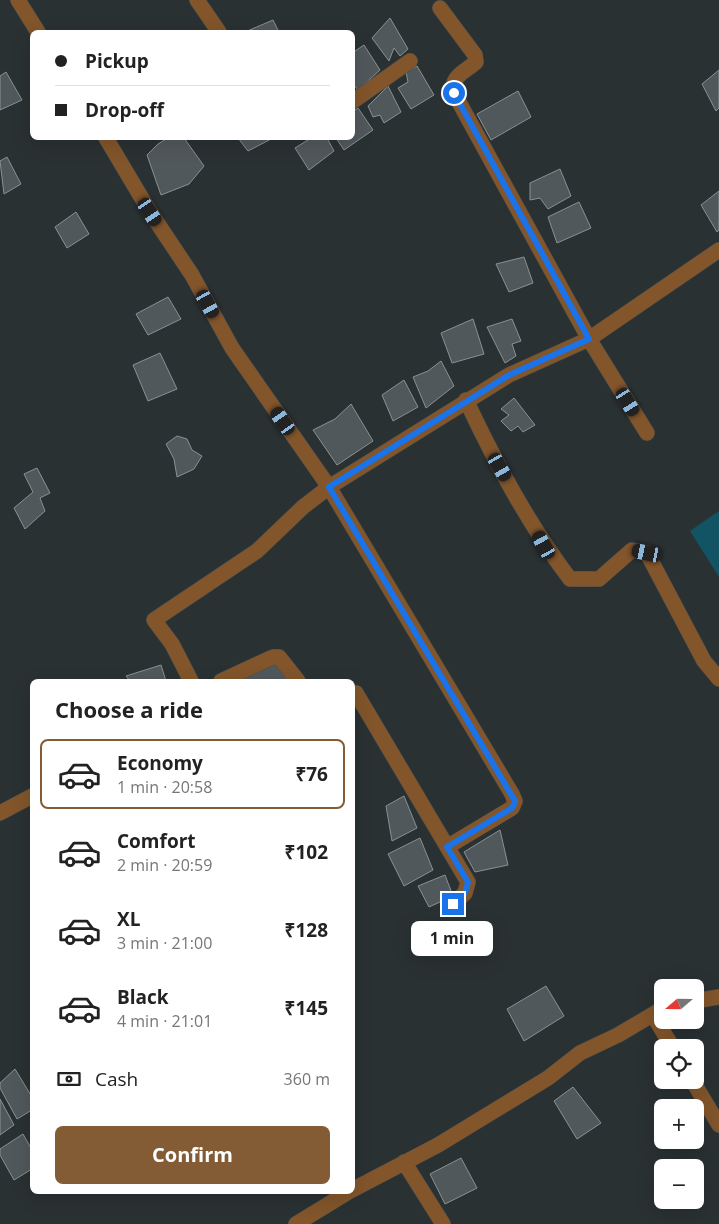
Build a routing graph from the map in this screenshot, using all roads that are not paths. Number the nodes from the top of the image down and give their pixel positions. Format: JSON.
{"nodes":[{"id":1,"x":18,"y":0,"type":"edge"},
{"id":2,"x":197,"y":0,"type":"edge"},
{"id":3,"x":440,"y":8,"type":"dead end"},
{"id":4,"x":37,"y":30,"type":"edge"},
{"id":5,"x":219,"y":30,"type":"edge"},
{"id":6,"x":410,"y":61,"type":"dead end"},
{"id":7,"x":355,"y":100,"type":"edge"},
{"id":8,"x":107,"y":140,"type":"edge"},
{"id":9,"x":719,"y":250,"type":"edge"},
{"id":10,"x":589,"y":339,"type":"junction"},
{"id":11,"x":466,"y":400,"type":"junction"},
{"id":12,"x":648,"y":433,"type":"dead end"},
{"id":13,"x":329,"y":487,"type":"junction"},
{"id":14,"x":190,"y":679,"type":"edge"},
{"id":15,"x":225,"y":679,"type":"edge"},
{"id":16,"x":296,"y":679,"type":"edge"},
{"id":17,"x":719,"y":679,"type":"edge"},
{"id":18,"x":355,"y":694,"type":"edge"},
{"id":19,"x":30,"y":797,"type":"edge"},
{"id":20,"x":0,"y":813,"type":"edge"},
{"id":21,"x":447,"y":847,"type":"junction"},
{"id":22,"x":453,"y":904,"type":"dead end"},
{"id":23,"x":719,"y":997,"type":"edge"},
{"id":24,"x":704,"y":1000,"type":"edge"},
{"id":25,"x":654,"y":1014,"type":"edge"},
{"id":26,"x":698,"y":1089,"type":"edge"},
{"id":27,"x":719,"y":1124,"type":"edge"},
{"id":28,"x":404,"y":1162,"type":"junction"},
{"id":29,"x":355,"y":1187,"type":"edge"},
{"id":30,"x":343,"y":1194,"type":"edge"},
{"id":31,"x":296,"y":1224,"type":"edge"},
{"id":32,"x":443,"y":1224,"type":"edge"}],
"edges":[{"from":1,"to":4,"type":"street"},
{"from":2,"to":5,"type":"street"},
{"from":3,"to":10,"type":"street"},
{"from":6,"to":7,"type":"street"},
{"from":8,"to":13,"type":"street"},
{"from":9,"to":10,"type":"street"},
{"from":10,"to":11,"type":"street"},
{"from":10,"to":12,"type":"street"},
{"from":11,"to":13,"type":"street"},
{"from":11,"to":17,"type":"street"},
{"from":13,"to":14,"type":"street"},
{"from":13,"to":21,"type":"street"},
{"from":15,"to":16,"type":"street"},
{"from":18,"to":21,"type":"street"},
{"from":19,"to":20,"type":"street"},
{"from":21,"to":22,"type":"street"},
{"from":23,"to":24,"type":"street"},
{"from":25,"to":28,"type":"street"},
{"from":26,"to":27,"type":"street"},
{"from":28,"to":29,"type":"street"},
{"from":28,"to":32,"type":"street"},
{"from":30,"to":31,"type":"street"}]}
